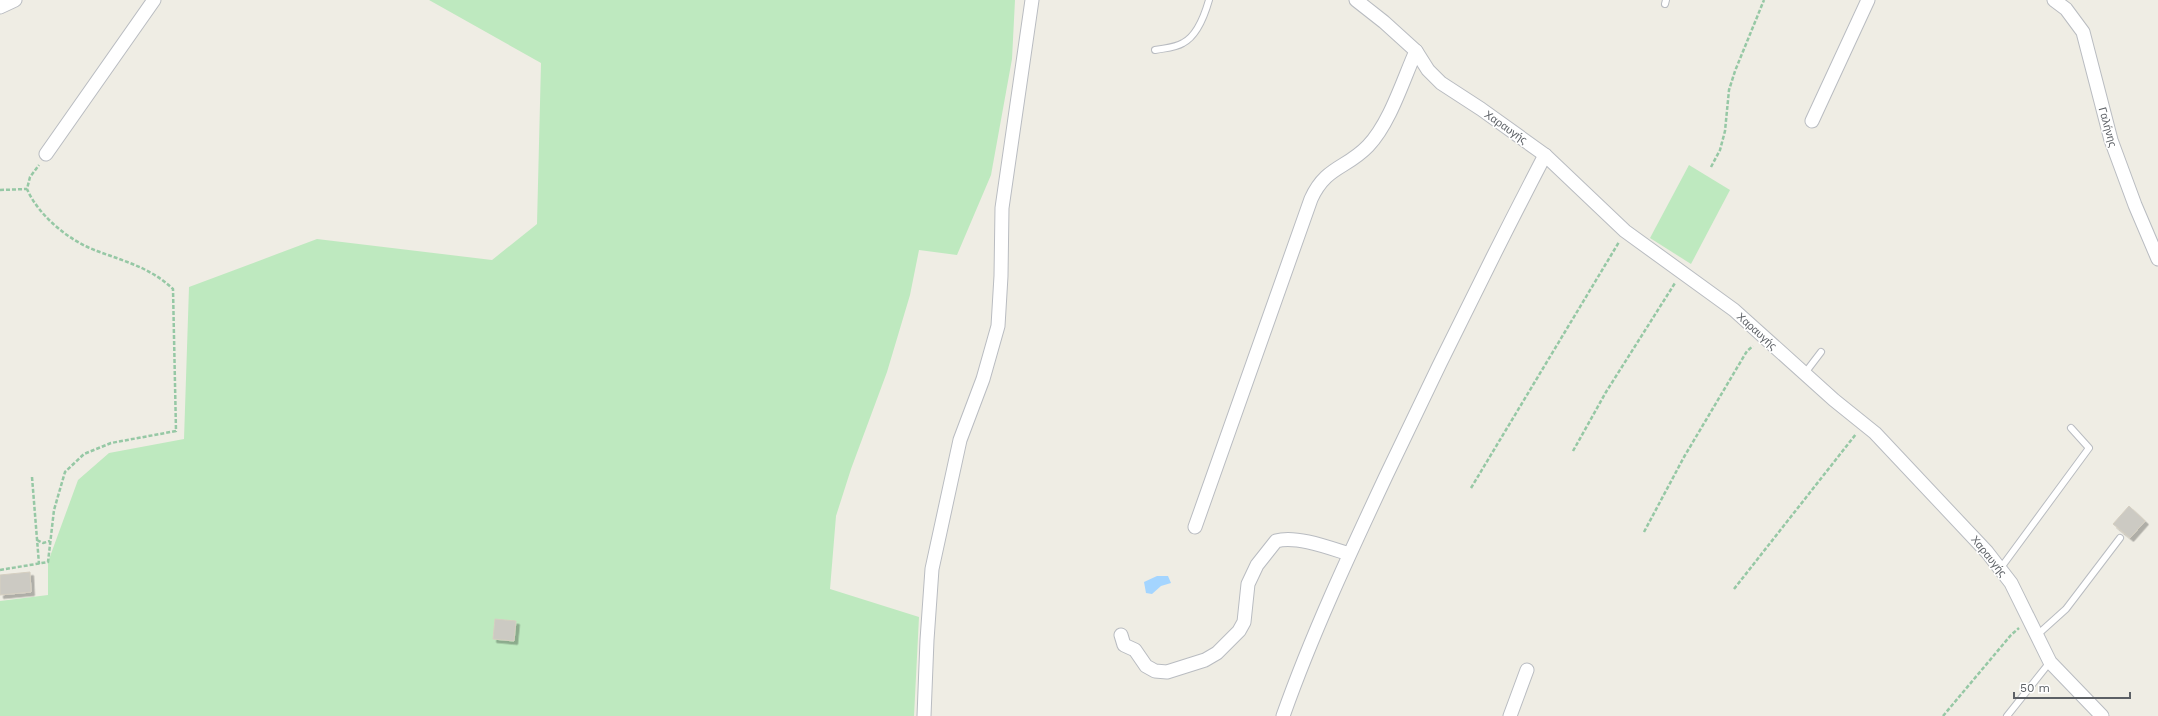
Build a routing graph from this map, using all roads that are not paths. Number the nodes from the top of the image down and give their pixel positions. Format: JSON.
{"nodes":[{"id":1,"x":15,"y":0,"type":"edge"},
{"id":2,"x":154,"y":0,"type":"edge"},
{"id":3,"x":1032,"y":0,"type":"edge"},
{"id":4,"x":1209,"y":0,"type":"edge"},
{"id":5,"x":1356,"y":0,"type":"edge"},
{"id":6,"x":1868,"y":0,"type":"edge"},
{"id":7,"x":2054,"y":0,"type":"edge"},
{"id":8,"x":0,"y":7,"type":"edge"},
{"id":9,"x":1155,"y":50,"type":"dead end"},
{"id":10,"x":1416,"y":51,"type":"junction"},
{"id":11,"x":1812,"y":121,"type":"dead end"},
{"id":12,"x":46,"y":154,"type":"road end"},
{"id":13,"x":1545,"y":155,"type":"junction"},
{"id":14,"x":2158,"y":259,"type":"edge"},
{"id":15,"x":1821,"y":352,"type":"dead end"},
{"id":16,"x":1805,"y":373,"type":"junction"},
{"id":17,"x":2071,"y":428,"type":"dead end"},
{"id":18,"x":1195,"y":527,"type":"dead end"},
{"id":19,"x":2120,"y":538,"type":"dead end"},
{"id":20,"x":1350,"y":554,"type":"junction"},
{"id":21,"x":2000,"y":569,"type":"junction"},
{"id":22,"x":1121,"y":635,"type":"dead end"},
{"id":23,"x":2036,"y":636,"type":"junction"},
{"id":24,"x":2050,"y":662,"type":"junction"},
{"id":25,"x":1527,"y":670,"type":"dead end"},
{"id":26,"x":924,"y":716,"type":"edge"},
{"id":27,"x":1283,"y":716,"type":"edge"},
{"id":28,"x":1510,"y":716,"type":"edge"},
{"id":29,"x":2007,"y":716,"type":"edge"},
{"id":30,"x":2102,"y":716,"type":"edge"}],
"edges":[{"from":1,"to":8,"type":"street"},
{"from":2,"to":12,"type":"street"},
{"from":3,"to":26,"type":"street"},
{"from":4,"to":9,"type":"lane"},
{"from":5,"to":10,"type":"street","name":"Χαραυγής"},
{"from":6,"to":11,"type":"street"},
{"from":7,"to":14,"type":"street","name":"Γαλήνης"},
{"from":10,"to":13,"type":"street","name":"Χαραυγής"},
{"from":10,"to":18,"type":"street"},
{"from":13,"to":16,"type":"street","name":"Χαραυγής"},
{"from":13,"to":20,"type":"street"},
{"from":15,"to":16,"type":"lane"},
{"from":16,"to":21,"type":"street","name":"Χαραυγής"},
{"from":17,"to":21,"type":"lane"},
{"from":19,"to":23,"type":"lane"},
{"from":20,"to":22,"type":"street"},
{"from":20,"to":27,"type":"street"},
{"from":21,"to":23,"type":"street","name":"Χαραυγής"},
{"from":23,"to":24,"type":"street","name":"Χαραυγής"},
{"from":24,"to":29,"type":"lane"},
{"from":24,"to":30,"type":"street","name":"Χαραυγής"},
{"from":25,"to":28,"type":"street"}]}
